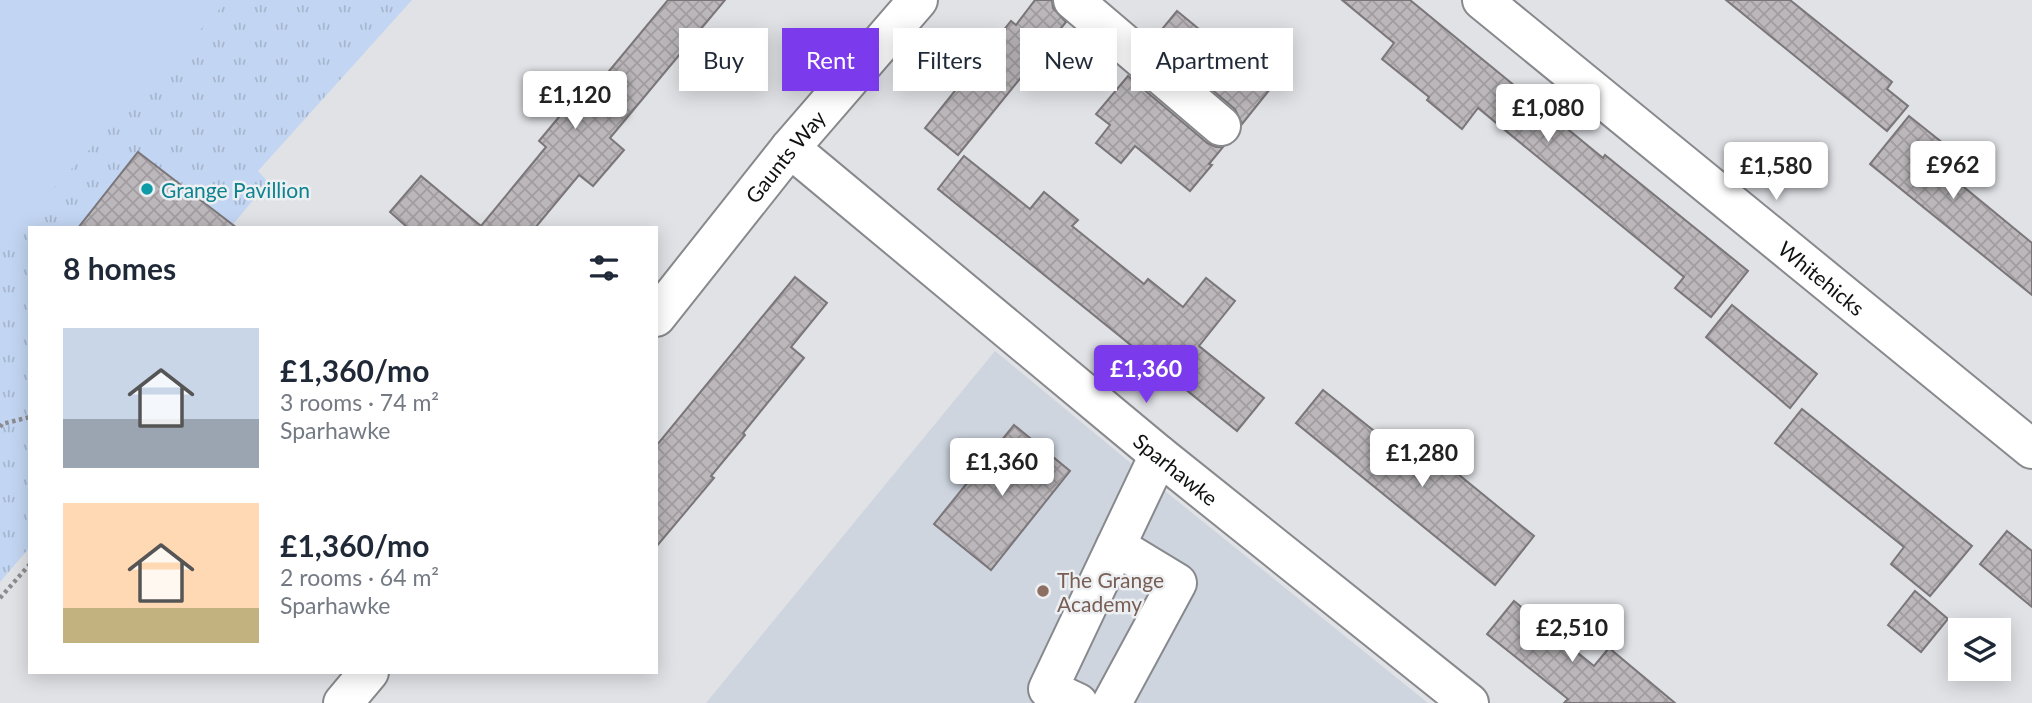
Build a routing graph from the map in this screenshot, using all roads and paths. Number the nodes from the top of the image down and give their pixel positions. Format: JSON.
{"nodes":[{"id":1,"x":919,"y":0,"type":"edge"},
{"id":2,"x":1073,"y":0,"type":"edge"},
{"id":3,"x":1482,"y":0,"type":"edge"},
{"id":4,"x":1221,"y":126,"type":"dead end"},
{"id":5,"x":790,"y":148,"type":"junction"},
{"id":6,"x":658,"y":314,"type":"edge"},
{"id":7,"x":28,"y":417,"type":"edge"},
{"id":8,"x":0,"y":427,"type":"edge"},
{"id":9,"x":2032,"y":449,"type":"edge"},
{"id":10,"x":1159,"y":455,"type":"junction"},
{"id":11,"x":1116,"y":545,"type":"junction"},
{"id":12,"x":28,"y":566,"type":"edge"},
{"id":13,"x":0,"y":598,"type":"edge"},
{"id":14,"x":367,"y":674,"type":"edge"},
{"id":15,"x":1051,"y":698,"type":"edge"},
{"id":16,"x":343,"y":703,"type":"edge"},
{"id":17,"x":1112,"y":703,"type":"edge"},
{"id":18,"x":1469,"y":703,"type":"edge"}],
"edges":[{"from":1,"to":5,"type":"street","name":"Gaunts Way"},
{"from":2,"to":4,"type":"street"},
{"from":3,"to":9,"type":"street","name":"Whitehicks"},
{"from":5,"to":6,"type":"street","name":"Gaunts Way"},
{"from":5,"to":10,"type":"street","name":"Sparhawke"},
{"from":7,"to":8,"type":"path"},
{"from":10,"to":11,"type":"street"},
{"from":10,"to":18,"type":"street","name":"Sparhawke"},
{"from":11,"to":15,"type":"street"},
{"from":11,"to":17,"type":"street"},
{"from":12,"to":13,"type":"path"},
{"from":14,"to":16,"type":"street"}]}
